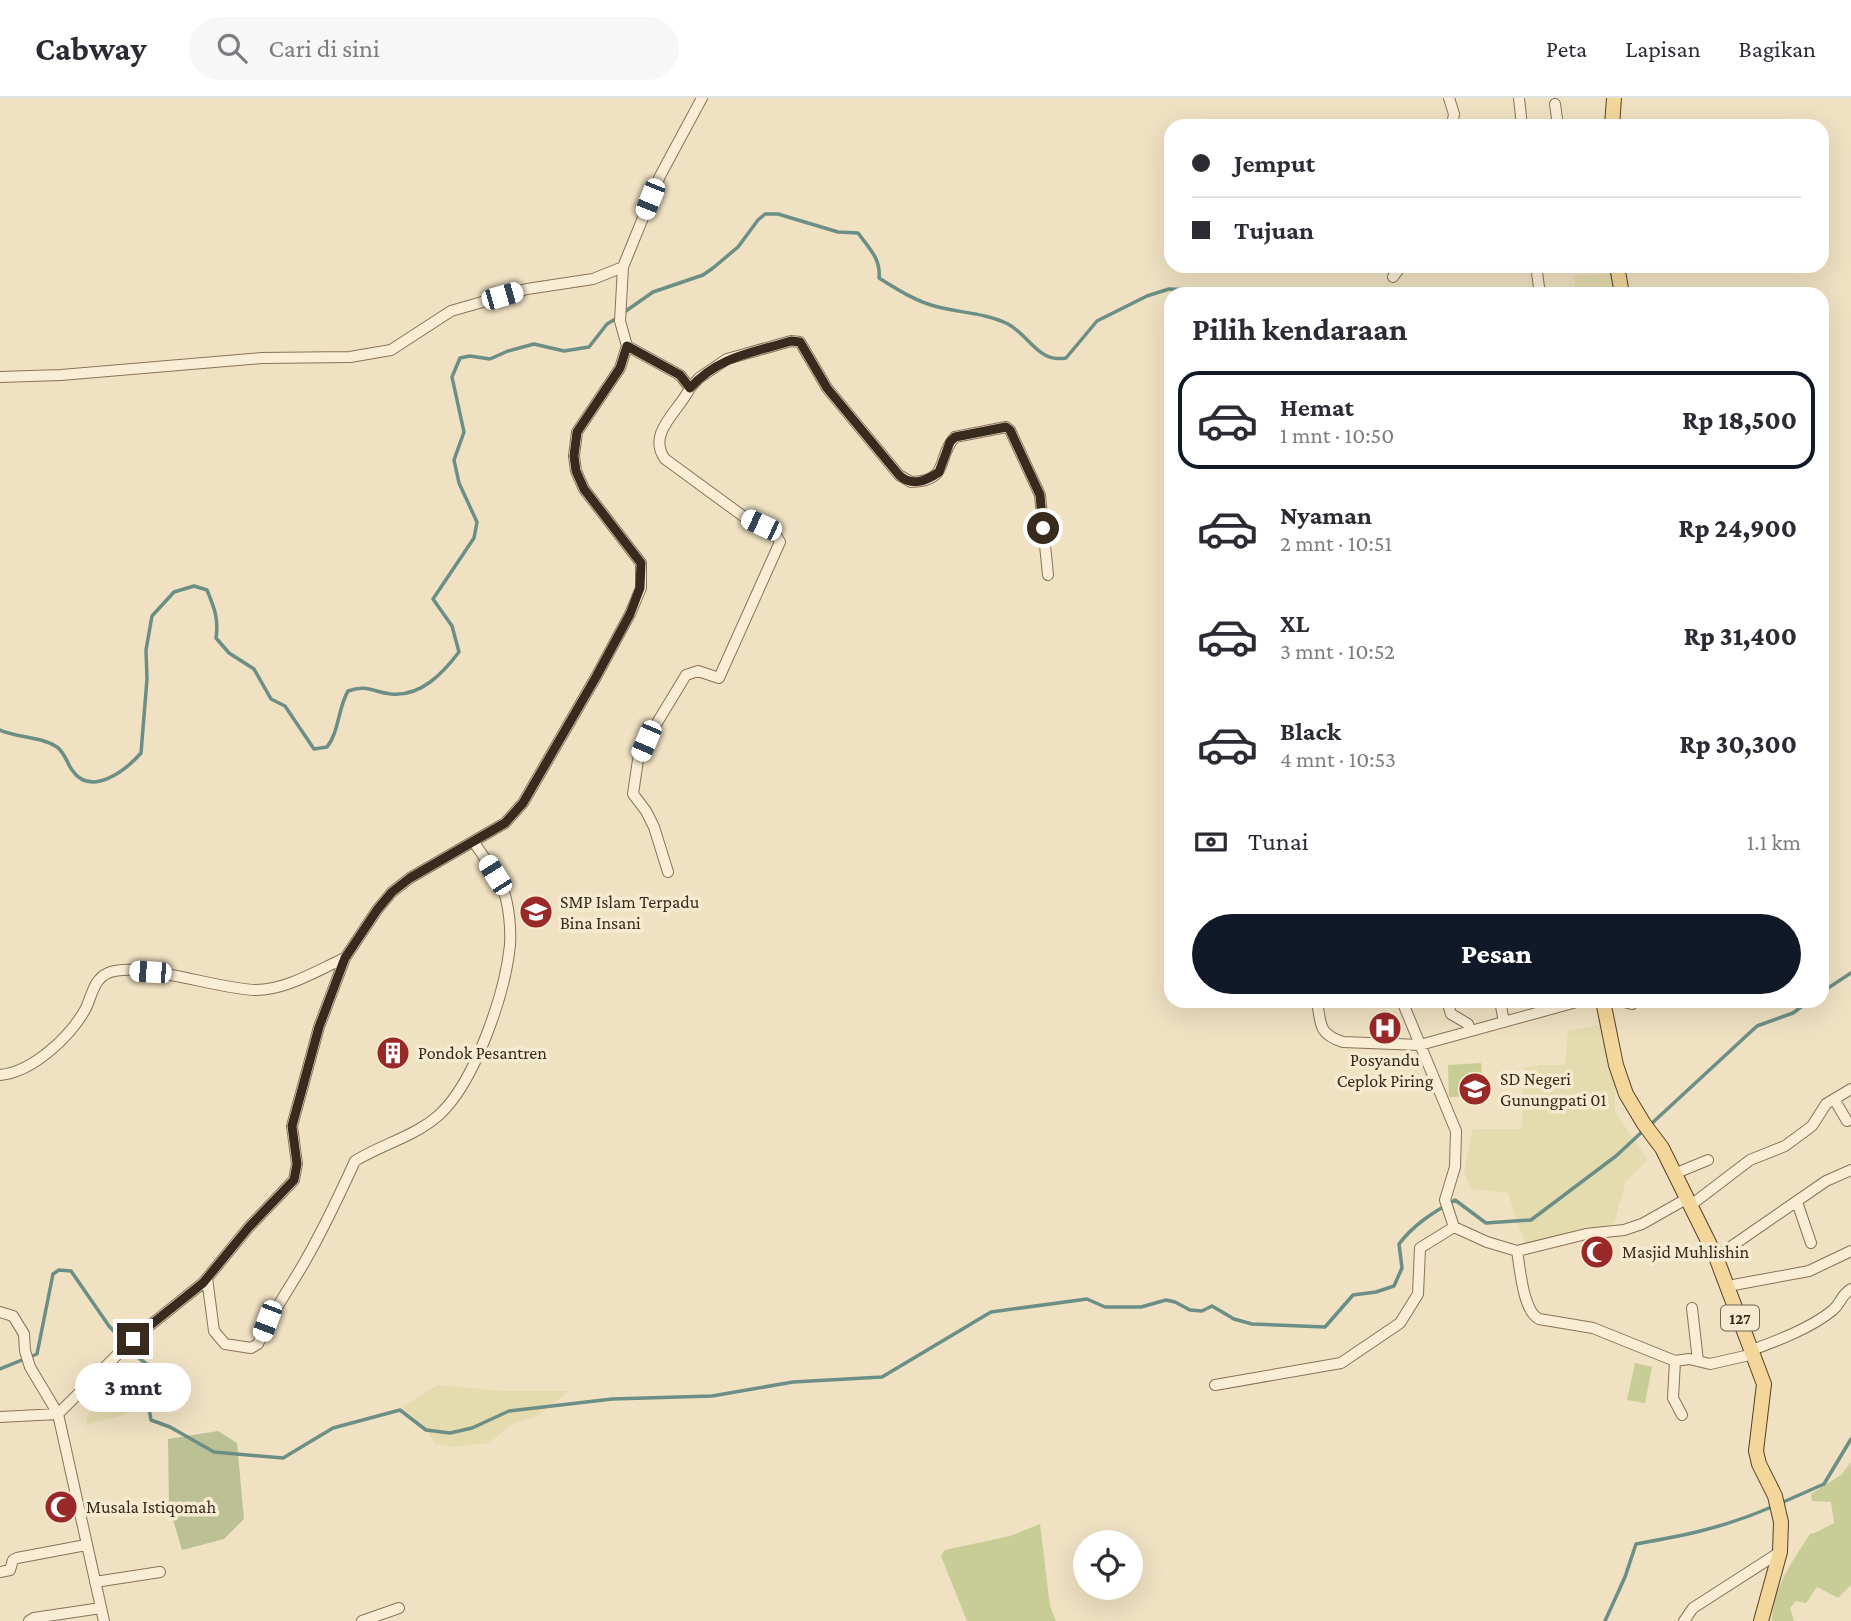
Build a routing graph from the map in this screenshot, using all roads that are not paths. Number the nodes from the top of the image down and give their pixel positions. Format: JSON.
{"nodes":[{"id":1,"x":702,"y":98,"type":"edge"},
{"id":2,"x":1449,"y":98,"type":"edge"},
{"id":3,"x":1519,"y":98,"type":"edge"},
{"id":4,"x":1614,"y":98,"type":"edge"},
{"id":5,"x":1555,"y":104,"type":"dead end"},
{"id":6,"x":1453,"y":119,"type":"edge"},
{"id":7,"x":1521,"y":119,"type":"edge"},
{"id":8,"x":1557,"y":119,"type":"edge"},
{"id":9,"x":1612,"y":119,"type":"edge"},
{"id":10,"x":623,"y":267,"type":"junction"},
{"id":11,"x":1395,"y":273,"type":"edge"},
{"id":12,"x":1393,"y":276,"type":"dead end"},
{"id":13,"x":627,"y":346,"type":"junction"},
{"id":14,"x":0,"y":377,"type":"edge"},
{"id":15,"x":690,"y":388,"type":"junction"},
{"id":16,"x":1048,"y":575,"type":"dead end"},
{"id":17,"x":474,"y":842,"type":"junction"},
{"id":18,"x":668,"y":872,"type":"dead end"},
{"id":19,"x":345,"y":958,"type":"junction"},
{"id":20,"x":1318,"y":1008,"type":"edge"},
{"id":21,"x":1405,"y":1008,"type":"edge"},
{"id":22,"x":1449,"y":1008,"type":"edge"},
{"id":23,"x":1501,"y":1008,"type":"edge"},
{"id":24,"x":1555,"y":1008,"type":"edge"},
{"id":25,"x":1604,"y":1008,"type":"edge"},
{"id":26,"x":1504,"y":1022,"type":"junction"},
{"id":27,"x":1470,"y":1031,"type":"junction"},
{"id":28,"x":1420,"y":1045,"type":"junction"},
{"id":29,"x":0,"y":1075,"type":"edge"},
{"id":30,"x":1851,"y":1090,"type":"edge"},
{"id":31,"x":1834,"y":1098,"type":"junction"},
{"id":32,"x":1847,"y":1121,"type":"dead end"},
{"id":33,"x":1708,"y":1160,"type":"dead end"},
{"id":34,"x":1851,"y":1170,"type":"edge"},
{"id":35,"x":1674,"y":1174,"type":"junction"},
{"id":36,"x":1689,"y":1201,"type":"junction"},
{"id":37,"x":1797,"y":1202,"type":"junction"},
{"id":38,"x":1454,"y":1227,"type":"junction"},
{"id":39,"x":1811,"y":1243,"type":"dead end"},
{"id":40,"x":1517,"y":1251,"type":"junction"},
{"id":41,"x":1851,"y":1251,"type":"edge"},
{"id":42,"x":1716,"y":1257,"type":"junction"},
{"id":43,"x":207,"y":1278,"type":"junction"},
{"id":44,"x":1728,"y":1286,"type":"junction"},
{"id":45,"x":1851,"y":1289,"type":"edge"},
{"id":46,"x":1692,"y":1308,"type":"dead end"},
{"id":47,"x":0,"y":1312,"type":"edge"},
{"id":48,"x":1753,"y":1352,"type":"junction"},
{"id":49,"x":1675,"y":1361,"type":"junction"},
{"id":50,"x":1698,"y":1361,"type":"junction"},
{"id":51,"x":1215,"y":1385,"type":"dead end"},
{"id":52,"x":58,"y":1414,"type":"junction"},
{"id":53,"x":1682,"y":1415,"type":"dead end"},
{"id":54,"x":0,"y":1417,"type":"edge"},
{"id":55,"x":86,"y":1545,"type":"junction"},
{"id":56,"x":1780,"y":1552,"type":"junction"},
{"id":57,"x":0,"y":1572,"type":"edge"},
{"id":58,"x":160,"y":1572,"type":"dead end"},
{"id":59,"x":95,"y":1582,"type":"junction"},
{"id":60,"x":101,"y":1608,"type":"junction"},
{"id":61,"x":399,"y":1608,"type":"dead end"},
{"id":62,"x":29,"y":1621,"type":"edge"},
{"id":63,"x":104,"y":1621,"type":"edge"},
{"id":64,"x":362,"y":1621,"type":"edge"},
{"id":65,"x":1684,"y":1621,"type":"edge"},
{"id":66,"x":1761,"y":1621,"type":"edge"}],
"edges":[{"from":1,"to":10,"type":"street"},
{"from":2,"to":6,"type":"street"},
{"from":3,"to":7,"type":"street"},
{"from":4,"to":9,"type":"main road"},
{"from":5,"to":8,"type":"street"},
{"from":10,"to":13,"type":"street"},
{"from":10,"to":14,"type":"street"},
{"from":11,"to":12,"type":"street"},
{"from":13,"to":15,"type":"street"},
{"from":13,"to":17,"type":"street"},
{"from":15,"to":16,"type":"street"},
{"from":15,"to":18,"type":"street"},
{"from":17,"to":19,"type":"street"},
{"from":17,"to":43,"type":"street"},
{"from":19,"to":29,"type":"street"},
{"from":19,"to":43,"type":"street"},
{"from":20,"to":28,"type":"street"},
{"from":21,"to":28,"type":"street"},
{"from":22,"to":27,"type":"street"},
{"from":23,"to":26,"type":"street"},
{"from":24,"to":26,"type":"street"},
{"from":25,"to":35,"type":"main road","number":"127"},
{"from":26,"to":27,"type":"street"},
{"from":27,"to":28,"type":"street"},
{"from":28,"to":38,"type":"street"},
{"from":30,"to":31,"type":"street"},
{"from":31,"to":32,"type":"street"},
{"from":31,"to":36,"type":"street"},
{"from":33,"to":35,"type":"street"},
{"from":34,"to":37,"type":"street"},
{"from":35,"to":36,"type":"main road","number":"127"},
{"from":36,"to":40,"type":"street"},
{"from":36,"to":42,"type":"main road","number":"127"},
{"from":37,"to":39,"type":"street"},
{"from":37,"to":42,"type":"street"},
{"from":38,"to":40,"type":"street"},
{"from":38,"to":51,"type":"street"},
{"from":40,"to":49,"type":"street"},
{"from":41,"to":44,"type":"street"},
{"from":42,"to":44,"type":"main road","number":"127"},
{"from":43,"to":52,"type":"street"},
{"from":44,"to":48,"type":"main road","number":"127"},
{"from":45,"to":48,"type":"street"},
{"from":46,"to":50,"type":"street"},
{"from":47,"to":52,"type":"street"},
{"from":48,"to":50,"type":"street"},
{"from":48,"to":56,"type":"main road","number":"127"},
{"from":49,"to":50,"type":"street"},
{"from":49,"to":53,"type":"street"},
{"from":52,"to":54,"type":"street"},
{"from":52,"to":55,"type":"street"},
{"from":55,"to":57,"type":"street"},
{"from":55,"to":59,"type":"street"},
{"from":56,"to":65,"type":"street"},
{"from":56,"to":66,"type":"main road","number":"127"},
{"from":58,"to":59,"type":"street"},
{"from":59,"to":60,"type":"street"},
{"from":60,"to":62,"type":"street"},
{"from":60,"to":63,"type":"street"},
{"from":61,"to":64,"type":"street"}]}
